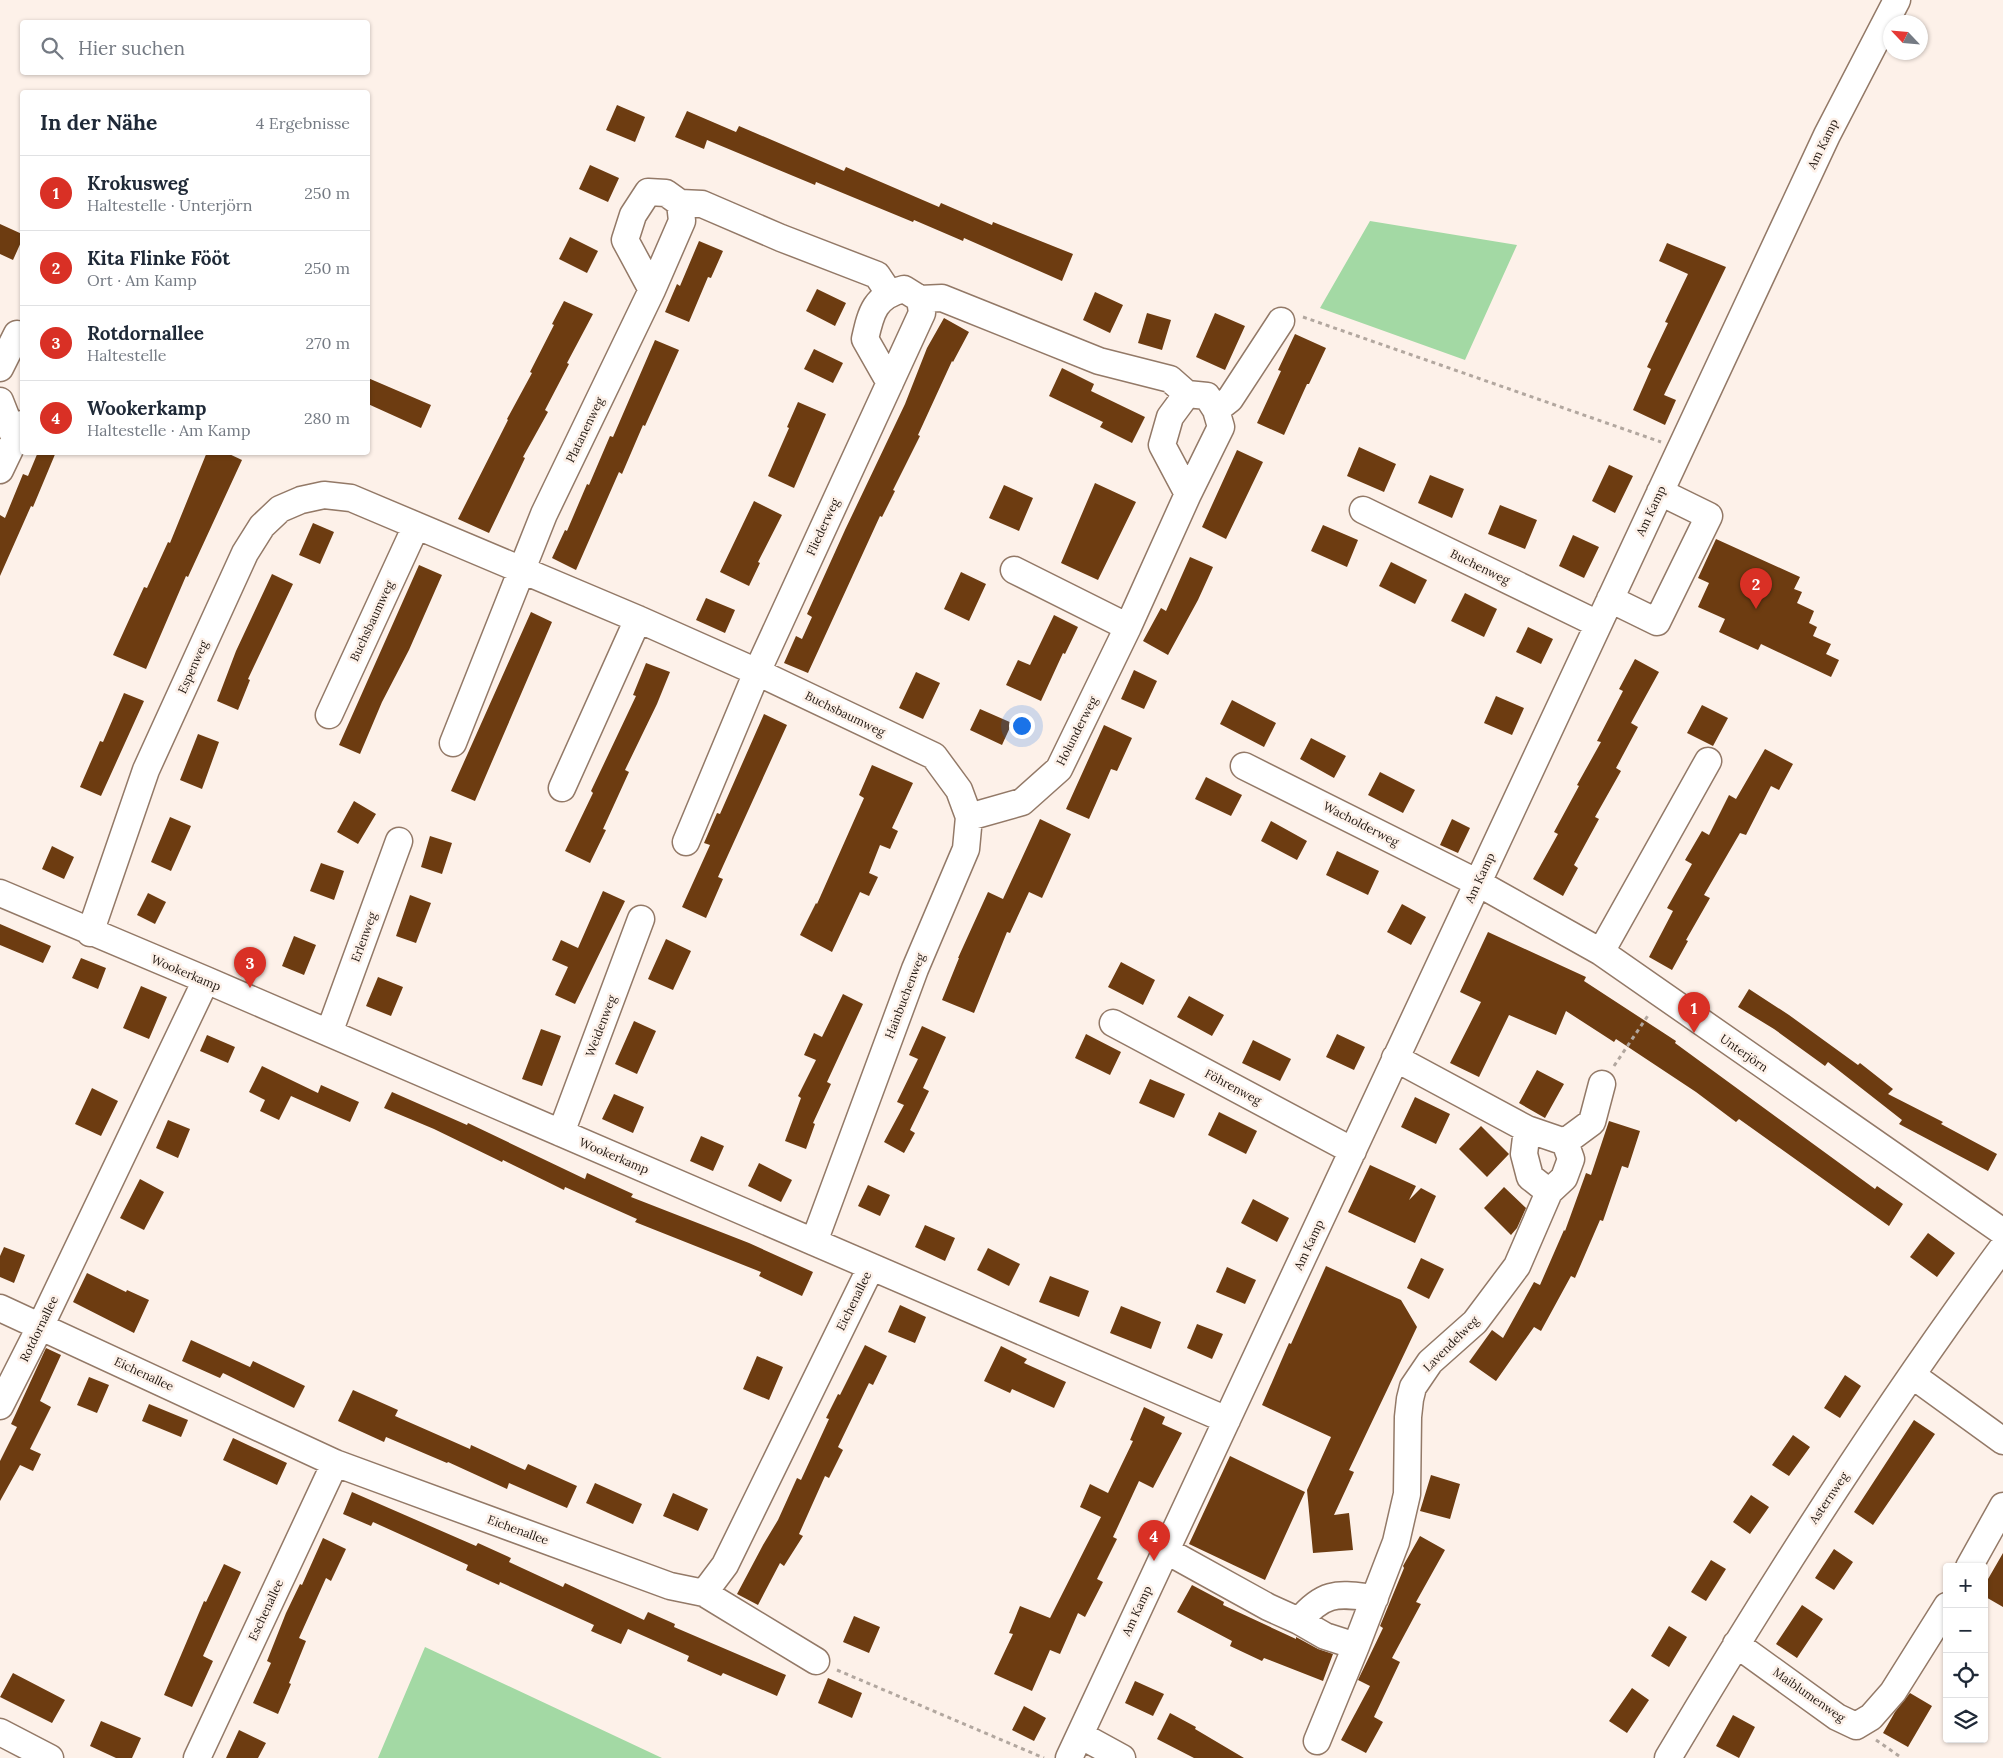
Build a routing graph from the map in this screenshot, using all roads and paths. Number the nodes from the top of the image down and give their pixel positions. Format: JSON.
{"nodes":[{"id":1,"x":1897,"y":0,"type":"edge"},
{"id":2,"x":680,"y":203,"type":"junction"},
{"id":3,"x":652,"y":290,"type":"junction"},
{"id":4,"x":889,"y":293,"type":"junction"},
{"id":5,"x":920,"y":299,"type":"junction"},
{"id":6,"x":1281,"y":321,"type":"joint"},
{"id":7,"x":20,"y":336,"type":"edge"},
{"id":8,"x":0,"y":368,"type":"edge"},
{"id":9,"x":890,"y":383,"type":"junction"},
{"id":10,"x":1187,"y":394,"type":"junction"},
{"id":11,"x":0,"y":401,"type":"edge"},
{"id":12,"x":1216,"y":410,"type":"junction"},
{"id":13,"x":19,"y":431,"type":"edge"},
{"id":14,"x":1680,"y":448,"type":"junction"},
{"id":15,"x":0,"y":470,"type":"edge"},
{"id":16,"x":1660,"y":492,"type":"junction"},
{"id":17,"x":1188,"y":494,"type":"junction"},
{"id":18,"x":378,"y":509,"type":"joint"},
{"id":19,"x":1363,"y":510,"type":"dead end"},
{"id":20,"x":416,"y":526,"type":"junction"},
{"id":21,"x":1014,"y":570,"type":"dead end"},
{"id":22,"x":522,"y":572,"type":"junction"},
{"id":23,"x":1610,"y":599,"type":"junction"},
{"id":24,"x":638,"y":619,"type":"junction"},
{"id":25,"x":1598,"y":624,"type":"junction"},
{"id":26,"x":1128,"y":627,"type":"junction"},
{"id":27,"x":756,"y":672,"type":"junction"},
{"id":28,"x":329,"y":715,"type":"dead end"},
{"id":29,"x":453,"y":743,"type":"dead end"},
{"id":30,"x":934,"y":756,"type":"joint"},
{"id":31,"x":1708,"y":761,"type":"dead end"},
{"id":32,"x":1244,"y":766,"type":"dead end"},
{"id":33,"x":562,"y":788,"type":"dead end"},
{"id":34,"x":969,"y":817,"type":"junction"},
{"id":35,"x":399,"y":840,"type":"dead end"},
{"id":36,"x":686,"y":842,"type":"dead end"},
{"id":37,"x":1478,"y":883,"type":"junction"},
{"id":38,"x":0,"y":894,"type":"edge"},
{"id":39,"x":641,"y":919,"type":"dead end"},
{"id":40,"x":90,"y":933,"type":"junction"},
{"id":41,"x":1601,"y":952,"type":"junction"},
{"id":42,"x":206,"y":980,"type":"junction"},
{"id":43,"x":1661,"y":996,"type":"junction"},
{"id":44,"x":1113,"y":1023,"type":"dead end"},
{"id":45,"x":329,"y":1033,"type":"junction"},
{"id":46,"x":1395,"y":1058,"type":"junction"},
{"id":47,"x":1602,"y":1084,"type":"joint"},
{"id":48,"x":1527,"y":1130,"type":"junction"},
{"id":49,"x":561,"y":1133,"type":"junction"},
{"id":50,"x":1565,"y":1142,"type":"junction"},
{"id":51,"x":1353,"y":1151,"type":"junction"},
{"id":52,"x":1550,"y":1192,"type":"junction"},
{"id":53,"x":2003,"y":1232,"type":"edge"},
{"id":54,"x":814,"y":1242,"type":"junction"},
{"id":55,"x":2003,"y":1247,"type":"edge"},
{"id":56,"x":872,"y":1267,"type":"junction"},
{"id":57,"x":0,"y":1308,"type":"edge"},
{"id":58,"x":41,"y":1325,"type":"junction"},
{"id":59,"x":1912,"y":1376,"type":"junction"},
{"id":60,"x":0,"y":1406,"type":"edge"},
{"id":61,"x":1227,"y":1420,"type":"junction"},
{"id":62,"x":2003,"y":1441,"type":"edge"},
{"id":63,"x":335,"y":1463,"type":"junction"},
{"id":64,"x":2003,"y":1506,"type":"edge"},
{"id":65,"x":1165,"y":1550,"type":"junction"},
{"id":66,"x":1971,"y":1563,"type":"edge"},
{"id":67,"x":704,"y":1593,"type":"junction"},
{"id":68,"x":1375,"y":1598,"type":"junction"},
{"id":69,"x":1946,"y":1608,"type":"edge"},
{"id":70,"x":1299,"y":1621,"type":"junction"},
{"id":71,"x":1736,"y":1644,"type":"junction"},
{"id":72,"x":1356,"y":1646,"type":"junction"},
{"id":73,"x":816,"y":1661,"type":"joint"},
{"id":74,"x":1856,"y":1726,"type":"junction"},
{"id":75,"x":0,"y":1732,"type":"edge"},
{"id":76,"x":1080,"y":1735,"type":"junction"},
{"id":77,"x":1317,"y":1741,"type":"dead end"},
{"id":78,"x":50,"y":1758,"type":"edge"},
{"id":79,"x":197,"y":1758,"type":"edge"},
{"id":80,"x":1044,"y":1758,"type":"edge"},
{"id":81,"x":1069,"y":1758,"type":"edge"},
{"id":82,"x":1122,"y":1758,"type":"edge"},
{"id":83,"x":1668,"y":1758,"type":"edge"},
{"id":84,"x":1902,"y":1758,"type":"edge"}],
"edges":[{"from":1,"to":14,"type":"street","name":"Am Kamp"},
{"from":2,"to":3,"type":"street","name":"Platanenweg"},
{"from":2,"to":3,"type":"street"},
{"from":2,"to":4,"type":"street"},
{"from":3,"to":22,"type":"street","name":"Platanenweg"},
{"from":4,"to":5,"type":"street"},
{"from":4,"to":9,"type":"street"},
{"from":5,"to":9,"type":"street","name":"Fliederweg"},
{"from":5,"to":10,"type":"street"},
{"from":6,"to":12,"type":"street"},
{"from":6,"to":14,"type":"path"},
{"from":7,"to":8,"type":"street"},
{"from":9,"to":27,"type":"street","name":"Fliederweg"},
{"from":10,"to":12,"type":"street"},
{"from":10,"to":17,"type":"street"},
{"from":11,"to":13,"type":"street"},
{"from":12,"to":17,"type":"street","name":"Holunderweg"},
{"from":13,"to":15,"type":"street"},
{"from":14,"to":16,"type":"street","name":"Am Kamp"},
{"from":16,"to":23,"type":"street","name":"Am Kamp"},
{"from":16,"to":23,"type":"street"},
{"from":17,"to":26,"type":"street","name":"Holunderweg"},
{"from":18,"to":20,"type":"street","name":"Buchsbaumweg"},
{"from":18,"to":40,"type":"street","name":"Espenweg"},
{"from":19,"to":25,"type":"street","name":"Buchenweg"},
{"from":20,"to":22,"type":"street","name":"Buchsbaumweg"},
{"from":20,"to":28,"type":"street","name":"Buchsbaumweg"},
{"from":21,"to":26,"type":"street"},
{"from":22,"to":24,"type":"street","name":"Buchsbaumweg"},
{"from":22,"to":29,"type":"street"},
{"from":23,"to":25,"type":"street","name":"Am Kamp"},
{"from":24,"to":27,"type":"street","name":"Buchsbaumweg"},
{"from":24,"to":33,"type":"street"},
{"from":25,"to":37,"type":"street","name":"Am Kamp"},
{"from":26,"to":34,"type":"street","name":"Holunderweg"},
{"from":27,"to":30,"type":"street","name":"Buchsbaumweg"},
{"from":27,"to":36,"type":"street"},
{"from":30,"to":34,"type":"street","name":"Hainbuchenweg"},
{"from":31,"to":41,"type":"street"},
{"from":32,"to":37,"type":"street","name":"Wacholderweg"},
{"from":34,"to":54,"type":"street","name":"Hainbuchenweg"},
{"from":35,"to":45,"type":"street","name":"Erlenweg"},
{"from":37,"to":41,"type":"street","name":"Unterjörn"},
{"from":37,"to":46,"type":"street","name":"Am Kamp"},
{"from":38,"to":40,"type":"street","name":"Wookerkamp"},
{"from":39,"to":49,"type":"street","name":"Weidenweg"},
{"from":40,"to":42,"type":"street","name":"Wookerkamp"},
{"from":41,"to":43,"type":"street","name":"Unterjörn"},
{"from":42,"to":45,"type":"street","name":"Wookerkamp"},
{"from":42,"to":58,"type":"street","name":"Rotdornallee"},
{"from":43,"to":47,"type":"path"},
{"from":43,"to":53,"type":"street","name":"Unterjörn"},
{"from":44,"to":51,"type":"street","name":"Föhrenweg"},
{"from":45,"to":49,"type":"street","name":"Wookerkamp"},
{"from":46,"to":48,"type":"street"},
{"from":46,"to":51,"type":"street","name":"Am Kamp"},
{"from":47,"to":50,"type":"street"},
{"from":48,"to":50,"type":"street"},
{"from":48,"to":52,"type":"street"},
{"from":49,"to":54,"type":"street","name":"Wookerkamp"},
{"from":50,"to":52,"type":"street","name":"Lavendelweg"},
{"from":51,"to":61,"type":"street","name":"Am Kamp"},
{"from":52,"to":68,"type":"street","name":"Lavendelweg"},
{"from":54,"to":56,"type":"street","name":"Wookerkamp"},
{"from":55,"to":59,"type":"street","name":"Asternweg"},
{"from":56,"to":61,"type":"street","name":"Wookerkamp"},
{"from":56,"to":67,"type":"street","name":"Eichenallee"},
{"from":57,"to":58,"type":"street","name":"Eichenallee"},
{"from":58,"to":60,"type":"street","name":"Rotdornallee"},
{"from":58,"to":63,"type":"street","name":"Eichenallee"},
{"from":59,"to":62,"type":"street"},
{"from":59,"to":71,"type":"street","name":"Asternweg"},
{"from":61,"to":65,"type":"street","name":"Am Kamp"},
{"from":63,"to":67,"type":"street","name":"Eichenallee"},
{"from":63,"to":79,"type":"street","name":"Eschenallee"},
{"from":64,"to":66,"type":"street"},
{"from":65,"to":70,"type":"street"},
{"from":65,"to":76,"type":"street","name":"Am Kamp"},
{"from":67,"to":73,"type":"street"},
{"from":68,"to":70,"type":"street"},
{"from":68,"to":72,"type":"street","name":"Lavendelweg"},
{"from":69,"to":74,"type":"street","name":"Maiblumenweg"},
{"from":70,"to":72,"type":"street"},
{"from":71,"to":74,"type":"street","name":"Maiblumenweg"},
{"from":71,"to":83,"type":"street","name":"Asternweg"},
{"from":72,"to":77,"type":"street","name":"Lavendelweg"},
{"from":73,"to":80,"type":"path"},
{"from":74,"to":84,"type":"path"},
{"from":75,"to":78,"type":"street"},
{"from":76,"to":81,"type":"street","name":"Am Kamp"},
{"from":76,"to":82,"type":"street"}]}
